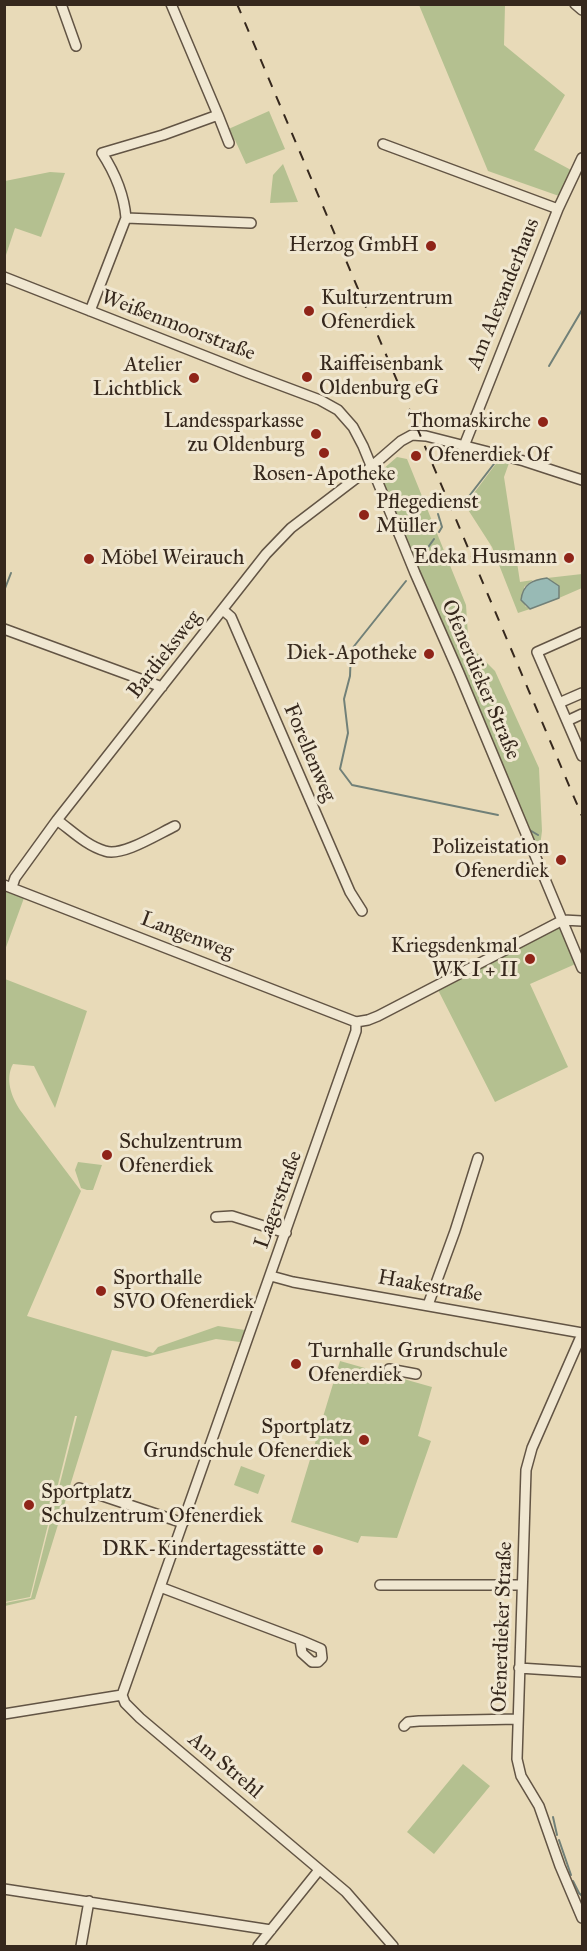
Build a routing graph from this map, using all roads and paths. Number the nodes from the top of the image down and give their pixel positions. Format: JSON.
{"nodes":[{"id":1,"x":61,"y":4,"type":"edge"},
{"id":2,"x":171,"y":4,"type":"edge"},
{"id":3,"x":575,"y":4,"type":"edge"},
{"id":4,"x":582,"y":10,"type":"edge"},
{"id":5,"x":76,"y":46,"type":"dead end"},
{"id":6,"x":218,"y":115,"type":"junction"},
{"id":7,"x":229,"y":143,"type":"dead end"},
{"id":8,"x":383,"y":144,"type":"dead end"},
{"id":9,"x":582,"y":158,"type":"edge"},
{"id":10,"x":558,"y":209,"type":"junction"},
{"id":11,"x":126,"y":218,"type":"junction"},
{"id":12,"x":251,"y":223,"type":"dead end"},
{"id":13,"x":4,"y":277,"type":"edge"},
{"id":14,"x":90,"y":311,"type":"junction"},
{"id":15,"x":338,"y":410,"type":"joint"},
{"id":16,"x":464,"y":446,"type":"junction"},
{"id":17,"x":371,"y":467,"type":"junction"},
{"id":18,"x":582,"y":480,"type":"edge"},
{"id":19,"x":223,"y":610,"type":"junction"},
{"id":20,"x":4,"y":629,"type":"edge"},
{"id":21,"x":582,"y":632,"type":"edge"},
{"id":22,"x":162,"y":687,"type":"junction"},
{"id":23,"x":582,"y":693,"type":"edge"},
{"id":24,"x":559,"y":703,"type":"junction"},
{"id":25,"x":582,"y":714,"type":"edge"},
{"id":26,"x":567,"y":722,"type":"junction"},
{"id":27,"x":582,"y":756,"type":"edge"},
{"id":28,"x":57,"y":820,"type":"junction"},
{"id":29,"x":175,"y":826,"type":"dead end"},
{"id":30,"x":8,"y":886,"type":"edge"},
{"id":31,"x":362,"y":911,"type":"dead end"},
{"id":32,"x":563,"y":920,"type":"junction"},
{"id":33,"x":582,"y":921,"type":"edge"},
{"id":34,"x":582,"y":968,"type":"edge"},
{"id":35,"x":356,"y":1022,"type":"junction"},
{"id":36,"x":478,"y":1158,"type":"dead end"},
{"id":37,"x":216,"y":1217,"type":"dead end"},
{"id":38,"x":286,"y":1233,"type":"junction"},
{"id":39,"x":271,"y":1276,"type":"junction"},
{"id":40,"x":428,"y":1305,"type":"junction"},
{"id":41,"x":582,"y":1334,"type":"edge"},
{"id":42,"x":388,"y":1369,"type":"dead end"},
{"id":43,"x":416,"y":1374,"type":"dead end"},
{"id":44,"x":79,"y":1488,"type":"dead end"},
{"id":45,"x":183,"y":1523,"type":"junction"},
{"id":46,"x":380,"y":1585,"type":"dead end"},
{"id":47,"x":522,"y":1585,"type":"junction"},
{"id":48,"x":160,"y":1587,"type":"junction"},
{"id":49,"x":300,"y":1640,"type":"dead end"},
{"id":50,"x":519,"y":1668,"type":"junction"},
{"id":51,"x":582,"y":1672,"type":"edge"},
{"id":52,"x":123,"y":1695,"type":"junction"},
{"id":53,"x":4,"y":1714,"type":"edge"},
{"id":54,"x":518,"y":1719,"type":"junction"},
{"id":55,"x":404,"y":1726,"type":"dead end"},
{"id":56,"x":319,"y":1870,"type":"junction"},
{"id":57,"x":4,"y":1889,"type":"edge"},
{"id":58,"x":89,"y":1901,"type":"junction"},
{"id":59,"x":582,"y":1918,"type":"edge"},
{"id":60,"x":271,"y":1930,"type":"junction"},
{"id":61,"x":81,"y":1947,"type":"edge"},
{"id":62,"x":258,"y":1947,"type":"edge"},
{"id":63,"x":393,"y":1947,"type":"edge"}],
"edges":[{"from":1,"to":5,"type":"street"},
{"from":2,"to":6,"type":"street"},
{"from":3,"to":4,"type":"street"},
{"from":6,"to":7,"type":"street"},
{"from":6,"to":11,"type":"street"},
{"from":8,"to":10,"type":"street"},
{"from":9,"to":10,"type":"street","name":"Am Alexanderhaus"},
{"from":10,"to":16,"type":"street","name":"Am Alexanderhaus"},
{"from":11,"to":12,"type":"street"},
{"from":11,"to":14,"type":"street"},
{"from":13,"to":14,"type":"street","name":"Weißenmoorstraße"},
{"from":14,"to":15,"type":"street","name":"Weißenmoorstraße"},
{"from":15,"to":17,"type":"street","name":"Ofenerdieker Straße"},
{"from":16,"to":17,"type":"street","name":"Bardieksweg"},
{"from":16,"to":18,"type":"street","name":"Bardieksweg"},
{"from":17,"to":19,"type":"street","name":"Bardieksweg"},
{"from":17,"to":32,"type":"street","name":"Ofenerdieker Straße"},
{"from":19,"to":22,"type":"street","name":"Bardieksweg"},
{"from":19,"to":31,"type":"street","name":"Forellenweg"},
{"from":20,"to":22,"type":"street"},
{"from":21,"to":24,"type":"street"},
{"from":22,"to":28,"type":"street","name":"Bardieksweg"},
{"from":23,"to":24,"type":"street"},
{"from":24,"to":26,"type":"street"},
{"from":25,"to":26,"type":"street"},
{"from":26,"to":27,"type":"street"},
{"from":28,"to":29,"type":"street"},
{"from":28,"to":30,"type":"street","name":"Bardieksweg"},
{"from":30,"to":35,"type":"street","name":"Langenweg"},
{"from":32,"to":33,"type":"street"},
{"from":32,"to":34,"type":"street","name":"Ofenerdieker Straße"},
{"from":32,"to":35,"type":"street"},
{"from":35,"to":38,"type":"street","name":"Lagerstraße"},
{"from":36,"to":40,"type":"street"},
{"from":37,"to":38,"type":"street"},
{"from":38,"to":39,"type":"street","name":"Lagerstraße"},
{"from":39,"to":40,"type":"street","name":"Haakestraße"},
{"from":39,"to":45,"type":"street","name":"Lagerstraße"},
{"from":40,"to":41,"type":"street","name":"Haakestraße"},
{"from":41,"to":47,"type":"street","name":"Ofenerdieker Straße"},
{"from":42,"to":43,"type":"street"},
{"from":44,"to":45,"type":"street"},
{"from":45,"to":48,"type":"street","name":"Lagerstraße"},
{"from":46,"to":47,"type":"street"},
{"from":47,"to":50,"type":"street","name":"Ofenerdieker Straße"},
{"from":48,"to":49,"type":"street"},
{"from":48,"to":52,"type":"street","name":"Lagerstraße"},
{"from":50,"to":51,"type":"street"},
{"from":50,"to":54,"type":"street","name":"Ofenerdieker Straße"},
{"from":52,"to":53,"type":"street"},
{"from":52,"to":56,"type":"street","name":"Am Strehl"},
{"from":54,"to":55,"type":"street"},
{"from":54,"to":59,"type":"street","name":"Ofenerdieker Straße"},
{"from":56,"to":60,"type":"street"},
{"from":56,"to":63,"type":"street","name":"Am Strehl"},
{"from":57,"to":58,"type":"street"},
{"from":58,"to":60,"type":"street"},
{"from":58,"to":61,"type":"street"},
{"from":60,"to":62,"type":"street"}]}
